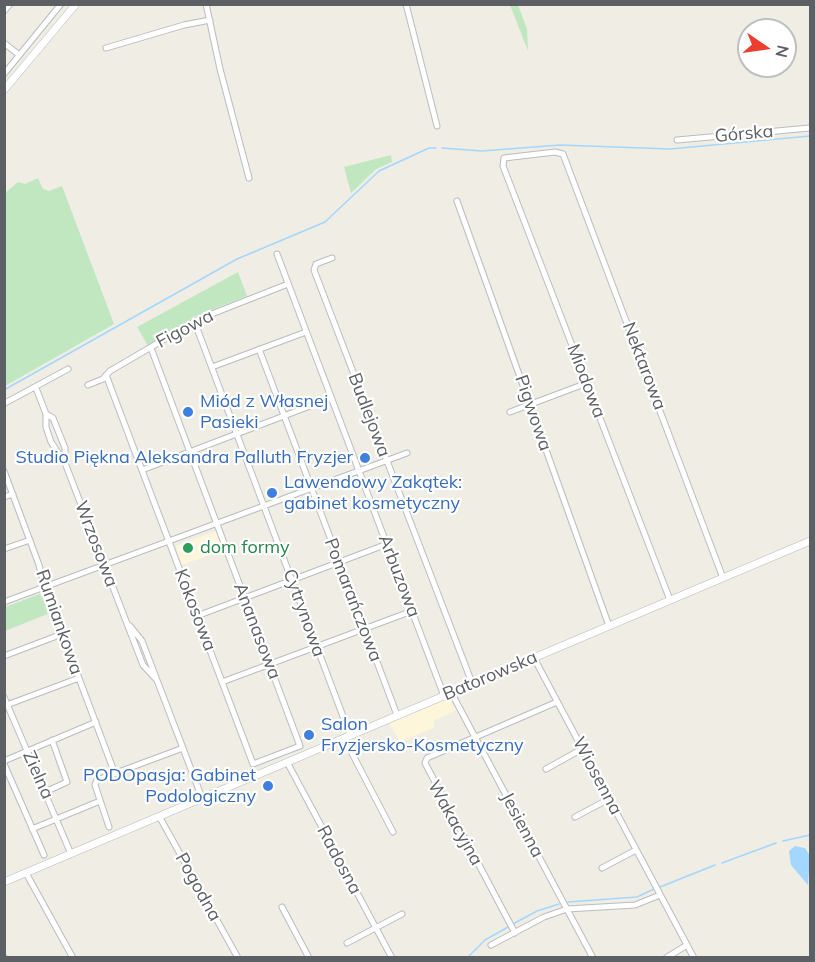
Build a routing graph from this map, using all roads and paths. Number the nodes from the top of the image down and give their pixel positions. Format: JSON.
{"nodes":[{"id":1,"x":10,"y":4,"type":"edge"},
{"id":2,"x":61,"y":4,"type":"edge"},
{"id":3,"x":76,"y":4,"type":"edge"},
{"id":4,"x":206,"y":4,"type":"edge"},
{"id":5,"x":406,"y":4,"type":"edge"},
{"id":6,"x":4,"y":11,"type":"edge"},
{"id":7,"x":210,"y":20,"type":"junction"},
{"id":8,"x":4,"y":43,"type":"edge"},
{"id":9,"x":106,"y":48,"type":"dead end"},
{"id":10,"x":18,"y":54,"type":"junction"},
{"id":11,"x":4,"y":74,"type":"edge"},
{"id":12,"x":4,"y":90,"type":"edge"},
{"id":13,"x":437,"y":126,"type":"dead end"},
{"id":14,"x":810,"y":128,"type":"edge"},
{"id":15,"x":677,"y":140,"type":"dead end"},
{"id":16,"x":562,"y":154,"type":"joint"},
{"id":17,"x":249,"y":178,"type":"dead end"},
{"id":18,"x":457,"y":201,"type":"dead end"},
{"id":19,"x":277,"y":254,"type":"dead end"},
{"id":20,"x":332,"y":258,"type":"dead end"},
{"id":21,"x":288,"y":284,"type":"junction"},
{"id":22,"x":195,"y":323,"type":"junction"},
{"id":23,"x":306,"y":332,"type":"junction"},
{"id":24,"x":151,"y":348,"type":"junction"},
{"id":25,"x":259,"y":349,"type":"junction"},
{"id":26,"x":212,"y":367,"type":"junction"},
{"id":27,"x":68,"y":369,"type":"dead end"},
{"id":28,"x":106,"y":375,"type":"junction"},
{"id":29,"x":587,"y":383,"type":"junction"},
{"id":30,"x":88,"y":385,"type":"dead end"},
{"id":31,"x":36,"y":388,"type":"junction"},
{"id":32,"x":331,"y":398,"type":"junction"},
{"id":33,"x":5,"y":403,"type":"edge"},
{"id":34,"x":531,"y":404,"type":"junction"},
{"id":35,"x":510,"y":412,"type":"dead end"},
{"id":36,"x":46,"y":414,"type":"junction"},
{"id":37,"x":284,"y":416,"type":"junction"},
{"id":38,"x":237,"y":434,"type":"junction"},
{"id":39,"x":189,"y":452,"type":"junction"},
{"id":40,"x":407,"y":453,"type":"dead end"},
{"id":41,"x":386,"y":461,"type":"junction"},
{"id":42,"x":65,"y":462,"type":"junction"},
{"id":43,"x":142,"y":470,"type":"junction"},
{"id":44,"x":4,"y":471,"type":"edge"},
{"id":45,"x":359,"y":471,"type":"junction"},
{"id":46,"x":312,"y":489,"type":"junction"},
{"id":47,"x":14,"y":494,"type":"junction"},
{"id":48,"x":4,"y":497,"type":"edge"},
{"id":49,"x":265,"y":507,"type":"junction"},
{"id":50,"x":217,"y":525,"type":"junction"},
{"id":51,"x":30,"y":540,"type":"junction"},
{"id":52,"x":810,"y":541,"type":"edge"},
{"id":53,"x":170,"y":543,"type":"junction"},
{"id":54,"x":387,"y":544,"type":"junction"},
{"id":55,"x":4,"y":549,"type":"edge"},
{"id":56,"x":339,"y":562,"type":"junction"},
{"id":57,"x":105,"y":567,"type":"junction"},
{"id":58,"x":723,"y":578,"type":"junction"},
{"id":59,"x":292,"y":580,"type":"junction"},
{"id":60,"x":45,"y":588,"type":"junction"},
{"id":61,"x":244,"y":598,"type":"junction"},
{"id":62,"x":670,"y":600,"type":"junction"},
{"id":63,"x":4,"y":602,"type":"edge"},
{"id":64,"x":412,"y":611,"type":"junction"},
{"id":65,"x":197,"y":616,"type":"junction"},
{"id":66,"x":609,"y":626,"type":"junction"},
{"id":67,"x":364,"y":628,"type":"junction"},
{"id":68,"x":62,"y":634,"type":"junction"},
{"id":69,"x":317,"y":646,"type":"junction"},
{"id":70,"x":4,"y":656,"type":"edge"},
{"id":71,"x":534,"y":658,"type":"junction"},
{"id":72,"x":270,"y":664,"type":"junction"},
{"id":73,"x":78,"y":678,"type":"junction"},
{"id":74,"x":222,"y":682,"type":"junction"},
{"id":75,"x":472,"y":683,"type":"junction"},
{"id":76,"x":448,"y":694,"type":"junction"},
{"id":77,"x":4,"y":697,"type":"edge"},
{"id":78,"x":557,"y":702,"type":"junction"},
{"id":79,"x":6,"y":705,"type":"edge"},
{"id":80,"x":397,"y":715,"type":"junction"},
{"id":81,"x":96,"y":722,"type":"junction"},
{"id":82,"x":347,"y":736,"type":"junction"},
{"id":83,"x":475,"y":738,"type":"junction"},
{"id":84,"x":52,"y":740,"type":"junction"},
{"id":85,"x":300,"y":746,"type":"joint"},
{"id":86,"x":183,"y":748,"type":"junction"},
{"id":87,"x":582,"y":749,"type":"junction"},
{"id":88,"x":27,"y":751,"type":"junction"},
{"id":89,"x":287,"y":762,"type":"junction"},
{"id":90,"x":4,"y":763,"type":"edge"},
{"id":91,"x":546,"y":769,"type":"dead end"},
{"id":92,"x":115,"y":774,"type":"junction"},
{"id":93,"x":45,"y":792,"type":"junction"},
{"id":94,"x":202,"y":798,"type":"junction"},
{"id":95,"x":609,"y":799,"type":"junction"},
{"id":96,"x":100,"y":801,"type":"junction"},
{"id":97,"x":159,"y":816,"type":"junction"},
{"id":98,"x":575,"y":817,"type":"dead end"},
{"id":99,"x":57,"y":820,"type":"junction"},
{"id":100,"x":109,"y":827,"type":"dead end"},
{"id":101,"x":32,"y":829,"type":"junction"},
{"id":102,"x":393,"y":832,"type":"dead end"},
{"id":103,"x":636,"y":850,"type":"junction"},
{"id":104,"x":71,"y":854,"type":"junction"},
{"id":105,"x":44,"y":855,"type":"dead end"},
{"id":106,"x":602,"y":868,"type":"dead end"},
{"id":107,"x":26,"y":873,"type":"junction"},
{"id":108,"x":4,"y":882,"type":"edge"},
{"id":109,"x":660,"y":895,"type":"junction"},
{"id":110,"x":282,"y":907,"type":"dead end"},
{"id":111,"x":567,"y":909,"type":"junction"},
{"id":112,"x":402,"y":914,"type":"dead end"},
{"id":113,"x":376,"y":928,"type":"junction"},
{"id":114,"x":515,"y":933,"type":"junction"},
{"id":115,"x":347,"y":943,"type":"dead end"},
{"id":116,"x":491,"y":945,"type":"dead end"},
{"id":117,"x":687,"y":945,"type":"junction"},
{"id":118,"x":73,"y":957,"type":"edge"},
{"id":119,"x":238,"y":957,"type":"edge"},
{"id":120,"x":309,"y":957,"type":"edge"},
{"id":121,"x":392,"y":957,"type":"edge"},
{"id":122,"x":591,"y":957,"type":"edge"},
{"id":123,"x":666,"y":957,"type":"edge"},
{"id":124,"x":694,"y":957,"type":"edge"}],
"edges":[{"from":1,"to":6,"type":"street"},
{"from":2,"to":10,"type":"street"},
{"from":3,"to":12,"type":"street"},
{"from":4,"to":7,"type":"street"},
{"from":5,"to":13,"type":"street"},
{"from":7,"to":9,"type":"street"},
{"from":7,"to":17,"type":"street"},
{"from":8,"to":10,"type":"street"},
{"from":10,"to":11,"type":"street"},
{"from":14,"to":15,"type":"street","name":"Górska"},
{"from":16,"to":29,"type":"street","name":"Miodowa"},
{"from":16,"to":58,"type":"street","name":"Nektarowa"},
{"from":18,"to":34,"type":"street","name":"Pigwowa"},
{"from":19,"to":21,"type":"street","name":"Arbuzowa"},
{"from":20,"to":41,"type":"street","name":"Budlejowa"},
{"from":21,"to":22,"type":"street","name":"Figowa"},
{"from":21,"to":23,"type":"street","name":"Arbuzowa"},
{"from":22,"to":24,"type":"street","name":"Figowa"},
{"from":22,"to":26,"type":"street","name":"Cytrynowa"},
{"from":23,"to":25,"type":"street"},
{"from":23,"to":32,"type":"street","name":"Arbuzowa"},
{"from":24,"to":28,"type":"street","name":"Figowa"},
{"from":24,"to":39,"type":"street","name":"Ananasowa"},
{"from":25,"to":26,"type":"street"},
{"from":25,"to":37,"type":"street","name":"Pomarańczowa"},
{"from":26,"to":38,"type":"street","name":"Cytrynowa"},
{"from":27,"to":31,"type":"street"},
{"from":28,"to":30,"type":"street","name":"Figowa"},
{"from":28,"to":43,"type":"street","name":"Kokosowa"},
{"from":29,"to":34,"type":"street"},
{"from":29,"to":62,"type":"street","name":"Miodowa"},
{"from":31,"to":33,"type":"street"},
{"from":31,"to":36,"type":"street","name":"Wrzosowa"},
{"from":32,"to":37,"type":"street"},
{"from":32,"to":45,"type":"street","name":"Arbuzowa"},
{"from":34,"to":35,"type":"street"},
{"from":34,"to":66,"type":"street","name":"Pigwowa"},
{"from":36,"to":42,"type":"street","name":"Wrzosowa"},
{"from":36,"to":42,"type":"street","name":"Wrzosowa"},
{"from":37,"to":38,"type":"street"},
{"from":37,"to":46,"type":"street","name":"Pomarańczowa"},
{"from":38,"to":39,"type":"street"},
{"from":38,"to":49,"type":"street","name":"Cytrynowa"},
{"from":39,"to":43,"type":"street"},
{"from":39,"to":50,"type":"street","name":"Ananasowa"},
{"from":40,"to":41,"type":"street"},
{"from":41,"to":45,"type":"street"},
{"from":41,"to":75,"type":"street","name":"Budlejowa"},
{"from":42,"to":57,"type":"street","name":"Wrzosowa"},
{"from":43,"to":53,"type":"street","name":"Kokosowa"},
{"from":44,"to":47,"type":"street","name":"Rumiankowa"},
{"from":45,"to":46,"type":"street"},
{"from":45,"to":54,"type":"street","name":"Arbuzowa"},
{"from":46,"to":49,"type":"street"},
{"from":46,"to":56,"type":"street","name":"Pomarańczowa"},
{"from":47,"to":48,"type":"street"},
{"from":47,"to":51,"type":"street","name":"Rumiankowa"},
{"from":49,"to":50,"type":"street"},
{"from":49,"to":59,"type":"street","name":"Cytrynowa"},
{"from":50,"to":53,"type":"street"},
{"from":50,"to":61,"type":"street","name":"Ananasowa"},
{"from":51,"to":55,"type":"street"},
{"from":51,"to":60,"type":"street","name":"Rumiankowa"},
{"from":52,"to":58,"type":"street","name":"Batorowska"},
{"from":53,"to":57,"type":"street"},
{"from":53,"to":65,"type":"street","name":"Kokosowa"},
{"from":54,"to":56,"type":"street"},
{"from":54,"to":64,"type":"street","name":"Arbuzowa"},
{"from":56,"to":59,"type":"street"},
{"from":56,"to":67,"type":"street","name":"Pomarańczowa"},
{"from":57,"to":60,"type":"street"},
{"from":57,"to":86,"type":"street","name":"Wrzosowa"},
{"from":58,"to":62,"type":"street","name":"Batorowska"},
{"from":59,"to":61,"type":"street"},
{"from":59,"to":69,"type":"street","name":"Cytrynowa"},
{"from":60,"to":63,"type":"street"},
{"from":60,"to":68,"type":"street","name":"Rumiankowa"},
{"from":61,"to":65,"type":"street"},
{"from":61,"to":72,"type":"street","name":"Ananasowa"},
{"from":62,"to":66,"type":"street","name":"Batorowska"},
{"from":64,"to":67,"type":"street"},
{"from":64,"to":76,"type":"street","name":"Arbuzowa"},
{"from":65,"to":74,"type":"street","name":"Kokosowa"},
{"from":66,"to":71,"type":"street","name":"Batorowska"},
{"from":67,"to":69,"type":"street"},
{"from":67,"to":80,"type":"street","name":"Pomarańczowa"},
{"from":68,"to":70,"type":"street"},
{"from":68,"to":73,"type":"street","name":"Rumiankowa"},
{"from":69,"to":72,"type":"street"},
{"from":69,"to":82,"type":"street","name":"Cytrynowa"},
{"from":71,"to":75,"type":"street","name":"Batorowska"},
{"from":71,"to":78,"type":"street","name":"Wiosenna"},
{"from":72,"to":74,"type":"street"},
{"from":72,"to":85,"type":"street","name":"Ananasowa"},
{"from":73,"to":79,"type":"street"},
{"from":73,"to":81,"type":"street","name":"Rumiankowa"},
{"from":74,"to":85,"type":"street","name":"Kokosowa"},
{"from":75,"to":76,"type":"street","name":"Batorowska"},
{"from":76,"to":80,"type":"street","name":"Batorowska"},
{"from":76,"to":83,"type":"street","name":"Jesienna"},
{"from":77,"to":79,"type":"street","name":"Zielna"},
{"from":78,"to":83,"type":"street"},
{"from":78,"to":87,"type":"street","name":"Wiosenna"},
{"from":79,"to":88,"type":"street","name":"Zielna"},
{"from":80,"to":82,"type":"street","name":"Batorowska"},
{"from":81,"to":84,"type":"street"},
{"from":81,"to":92,"type":"street","name":"Rumiankowa"},
{"from":82,"to":89,"type":"street","name":"Batorowska"},
{"from":82,"to":102,"type":"street","name":"Cytrynowa"},
{"from":83,"to":111,"type":"street","name":"Jesienna"},
{"from":83,"to":114,"type":"street","name":"Wakacyjna"},
{"from":84,"to":88,"type":"street"},
{"from":84,"to":93,"type":"street"},
{"from":86,"to":92,"type":"street"},
{"from":86,"to":94,"type":"street","name":"Wrzosowa"},
{"from":87,"to":91,"type":"street"},
{"from":87,"to":95,"type":"street","name":"Wiosenna"},
{"from":88,"to":90,"type":"street"},
{"from":88,"to":93,"type":"street","name":"Zielna"},
{"from":89,"to":94,"type":"street","name":"Batorowska"},
{"from":89,"to":113,"type":"street","name":"Radosna"},
{"from":90,"to":101,"type":"street"},
{"from":92,"to":96,"type":"street"},
{"from":93,"to":99,"type":"street","name":"Zielna"},
{"from":94,"to":97,"type":"street","name":"Batorowska"},
{"from":95,"to":98,"type":"street"},
{"from":95,"to":103,"type":"street","name":"Wiosenna"},
{"from":96,"to":99,"type":"street"},
{"from":96,"to":100,"type":"street"},
{"from":97,"to":104,"type":"street","name":"Batorowska"},
{"from":97,"to":119,"type":"street","name":"Pogodna"},
{"from":99,"to":101,"type":"street"},
{"from":99,"to":104,"type":"street","name":"Zielna"},
{"from":101,"to":105,"type":"street"},
{"from":103,"to":106,"type":"street"},
{"from":103,"to":109,"type":"street","name":"Wiosenna"},
{"from":104,"to":107,"type":"street","name":"Batorowska"},
{"from":107,"to":108,"type":"street","name":"Batorowska"},
{"from":107,"to":118,"type":"street"},
{"from":109,"to":111,"type":"street"},
{"from":109,"to":117,"type":"street","name":"Wiosenna"},
{"from":110,"to":120,"type":"street"},
{"from":111,"to":114,"type":"street"},
{"from":111,"to":122,"type":"street","name":"Jesienna"},
{"from":112,"to":113,"type":"street"},
{"from":113,"to":115,"type":"street"},
{"from":113,"to":121,"type":"street","name":"Radosna"},
{"from":114,"to":116,"type":"street"},
{"from":117,"to":123,"type":"street"},
{"from":117,"to":124,"type":"street","name":"Wiosenna"}]}
